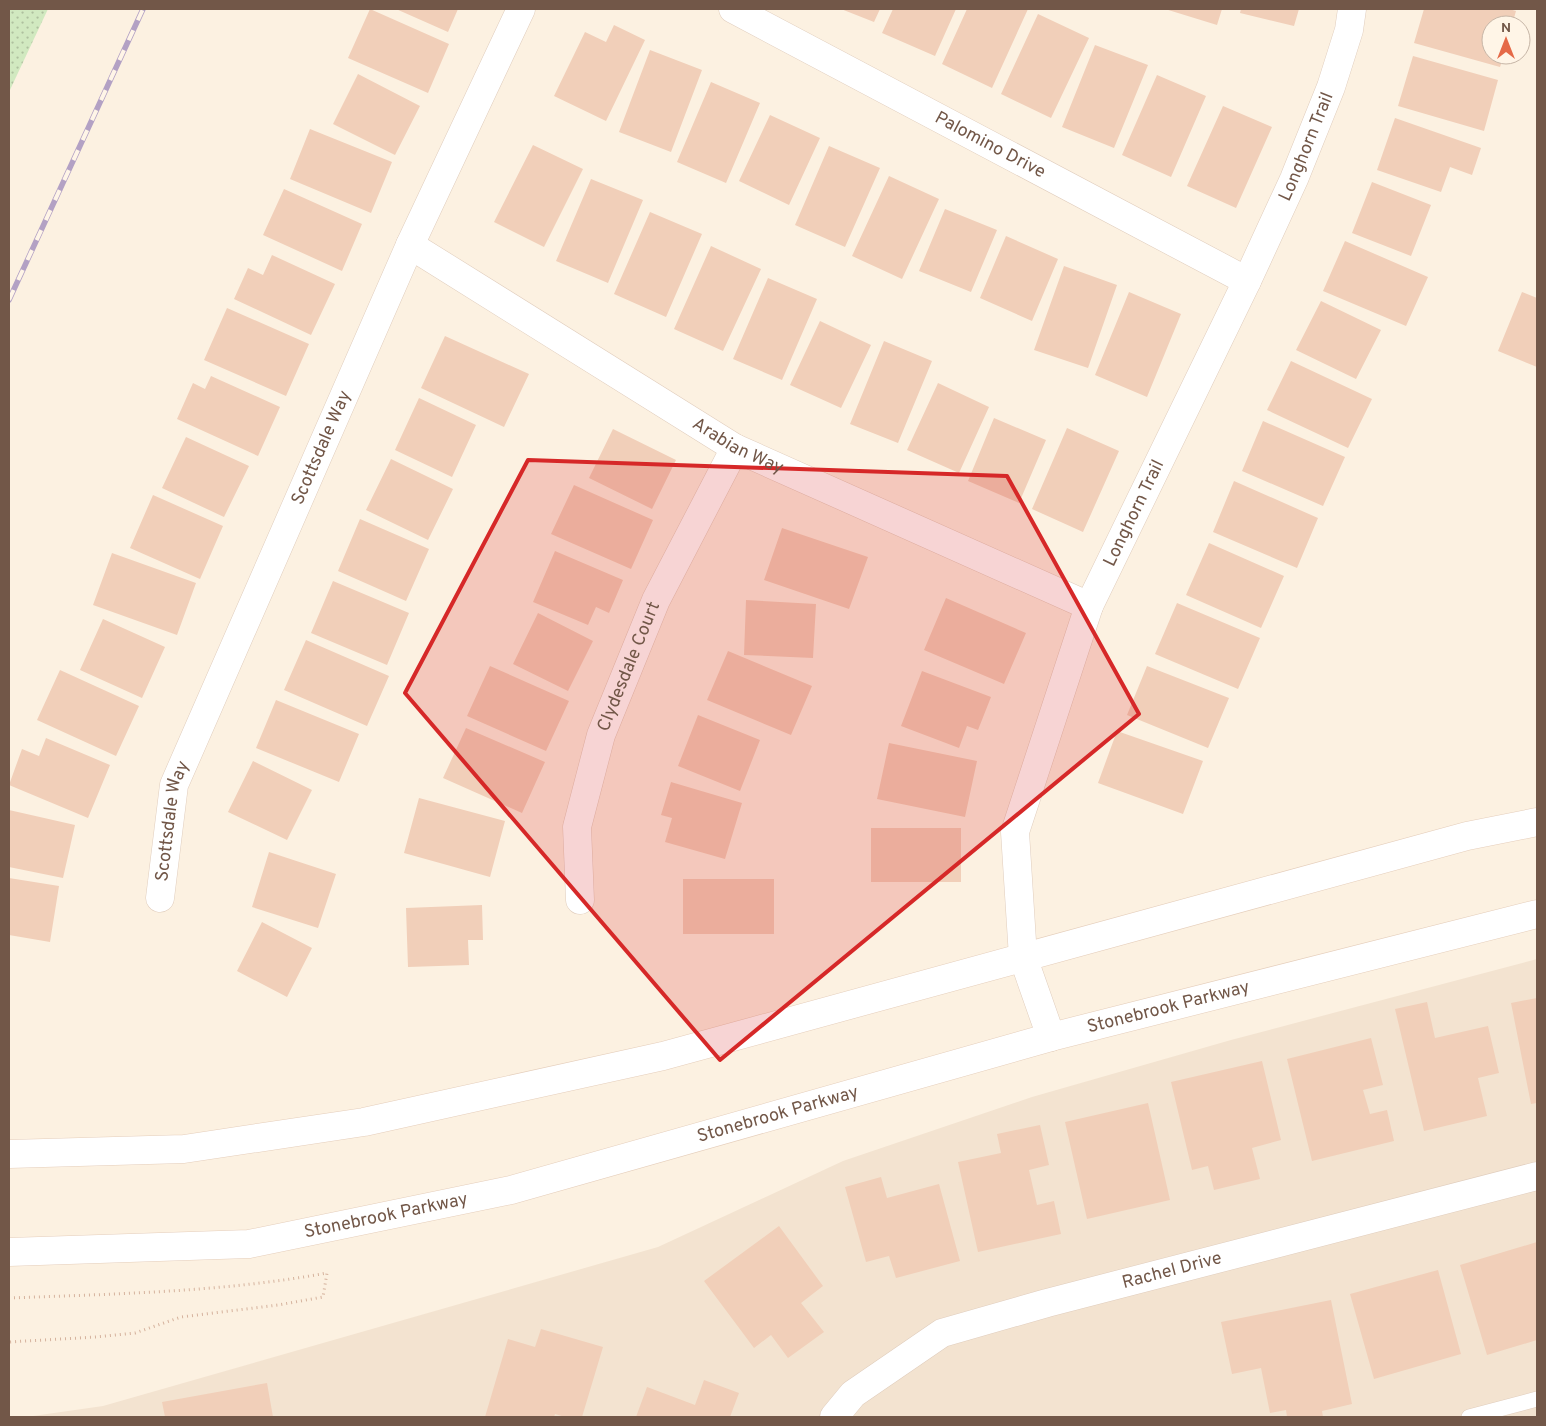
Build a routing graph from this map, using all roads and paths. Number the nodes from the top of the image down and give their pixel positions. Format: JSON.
{"nodes":[{"id":1,"x":521,"y":9,"type":"edge"},
{"id":2,"x":732,"y":9,"type":"edge"},
{"id":3,"x":1352,"y":9,"type":"edge"},
{"id":4,"x":410,"y":244,"type":"junction"},
{"id":5,"x":1247,"y":281,"type":"junction"},
{"id":6,"x":736,"y":448,"type":"junction"},
{"id":7,"x":1089,"y":606,"type":"junction"},
{"id":8,"x":1537,"y":822,"type":"edge"},
{"id":9,"x":160,"y":898,"type":"dead end"},
{"id":10,"x":580,"y":900,"type":"dead end"},
{"id":11,"x":1537,"y":914,"type":"edge"},
{"id":12,"x":1023,"y":957,"type":"junction"},
{"id":13,"x":1052,"y":1037,"type":"junction"},
{"id":14,"x":9,"y":1154,"type":"edge"},
{"id":15,"x":1537,"y":1176,"type":"edge"},
{"id":16,"x":9,"y":1252,"type":"edge"},
{"id":17,"x":9,"y":1298,"type":"edge"},
{"id":18,"x":9,"y":1342,"type":"edge"},
{"id":19,"x":1537,"y":1399,"type":"edge"},
{"id":20,"x":834,"y":1417,"type":"edge"},
{"id":21,"x":1469,"y":1417,"type":"edge"}],
"edges":[{"from":1,"to":4,"type":"street","name":"Scottsdale Way"},
{"from":2,"to":5,"type":"street","name":"Palomino Drive"},
{"from":3,"to":5,"type":"street","name":"Longhorn Trail"},
{"from":4,"to":6,"type":"street","name":"Arabian Way"},
{"from":4,"to":9,"type":"street","name":"Scottsdale Way"},
{"from":5,"to":7,"type":"street","name":"Longhorn Trail"},
{"from":6,"to":7,"type":"street","name":"Arabian Way"},
{"from":6,"to":10,"type":"street","name":"Clydesdale Court"},
{"from":7,"to":12,"type":"street","name":"Longhorn Trail"},
{"from":8,"to":12,"type":"street"},
{"from":11,"to":13,"type":"street","name":"Stonebrook Parkway"},
{"from":12,"to":13,"type":"street","name":"Longhorn Trail"},
{"from":12,"to":14,"type":"street"},
{"from":13,"to":16,"type":"street","name":"Stonebrook Parkway"},
{"from":15,"to":20,"type":"street","name":"Rachel Drive"},
{"from":17,"to":18,"type":"path"},
{"from":19,"to":21,"type":"lane"}]}
